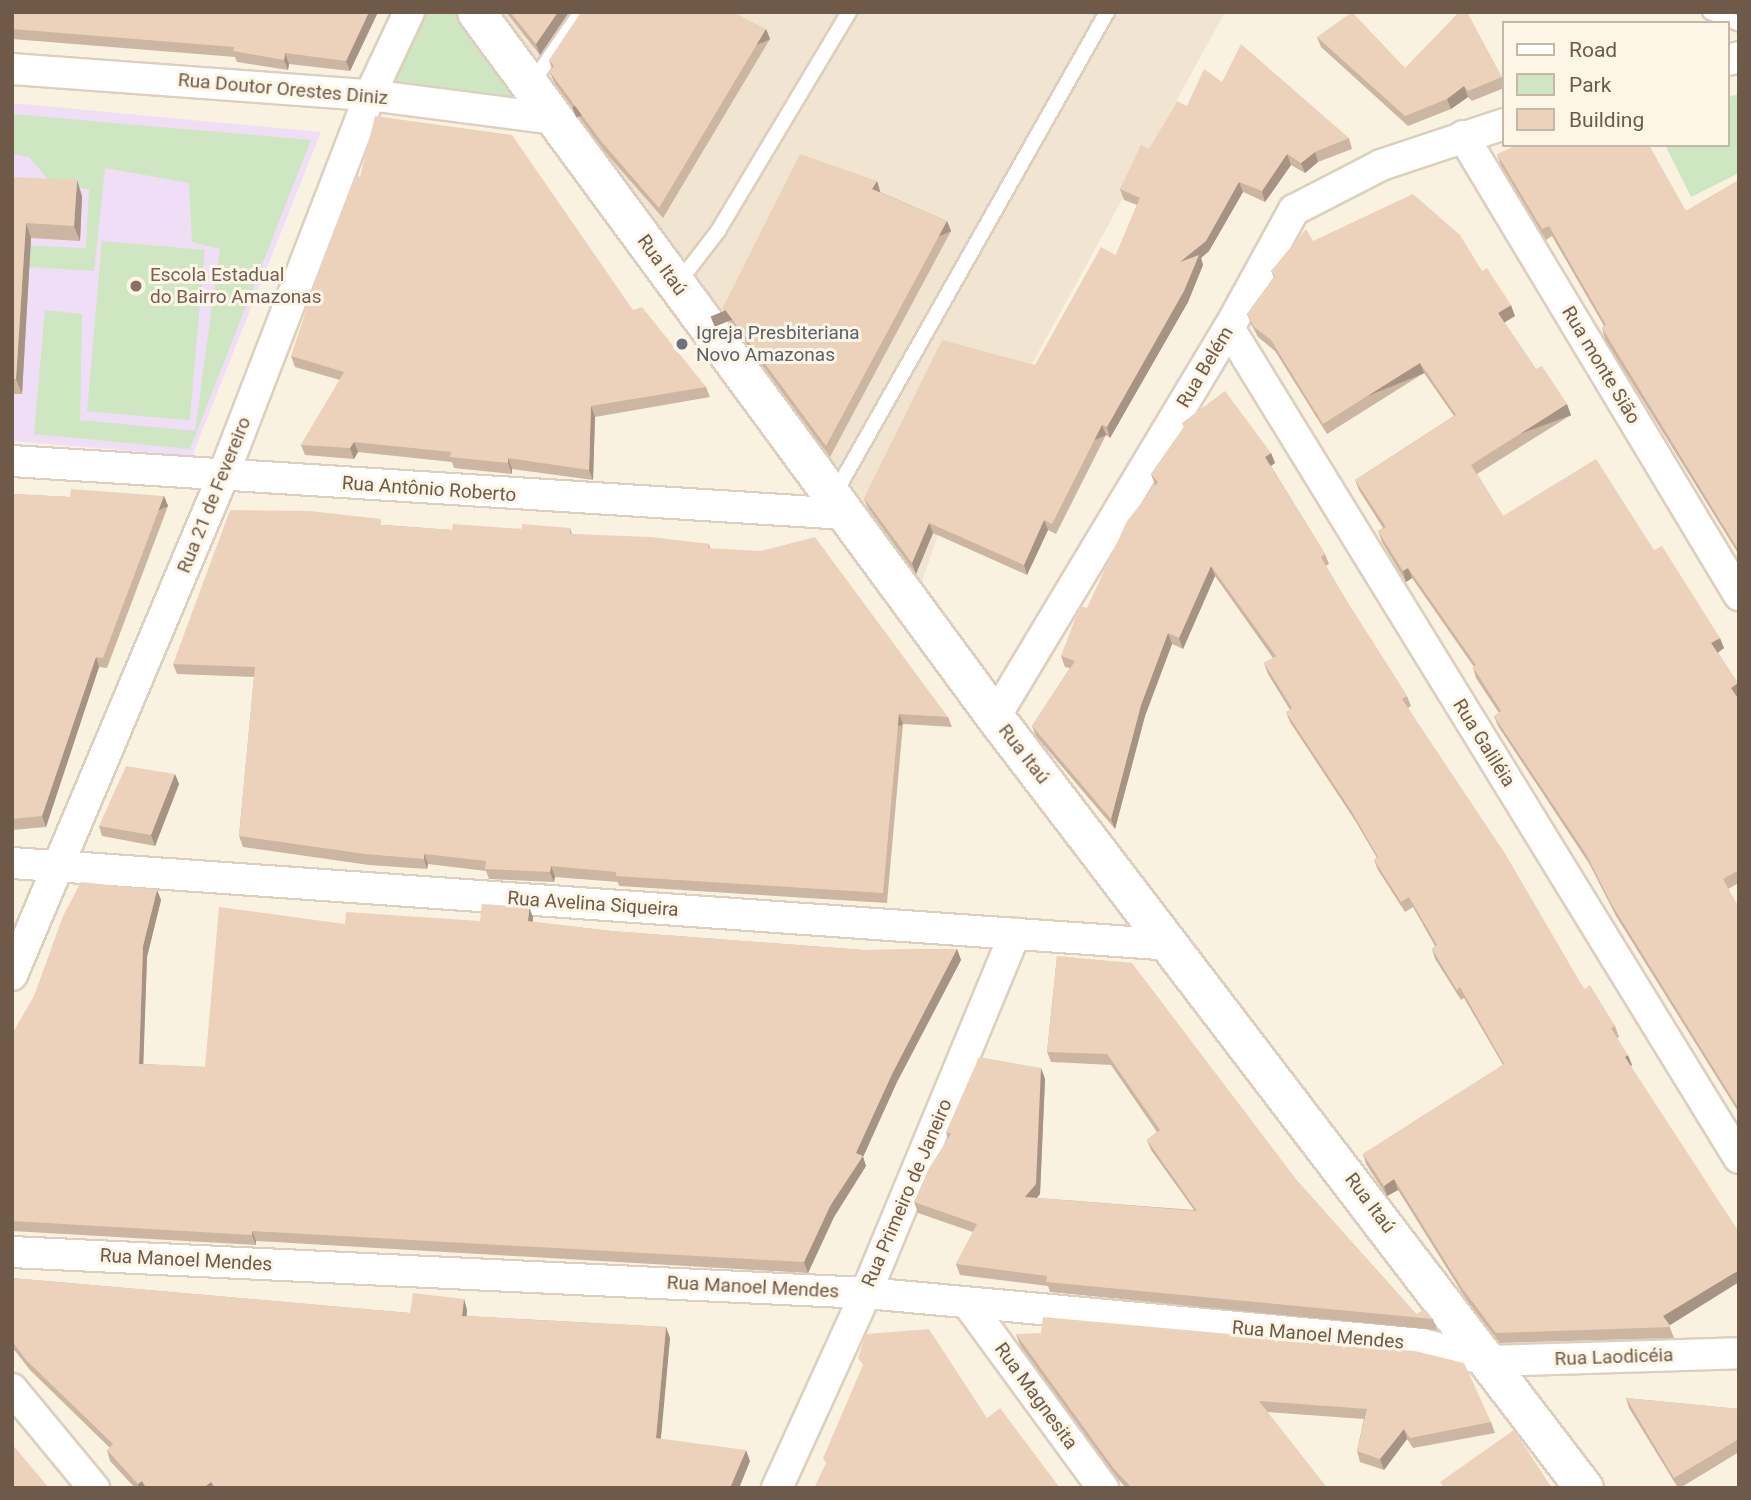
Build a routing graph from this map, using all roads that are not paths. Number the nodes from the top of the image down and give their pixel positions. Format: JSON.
{"nodes":[{"id":1,"x":409,"y":12,"type":"edge"},
{"id":2,"x":476,"y":12,"type":"edge"},
{"id":3,"x":581,"y":12,"type":"edge"},
{"id":4,"x":849,"y":12,"type":"edge"},
{"id":5,"x":1107,"y":12,"type":"edge"},
{"id":6,"x":1710,"y":12,"type":"edge"},
{"id":7,"x":1739,"y":23,"type":"edge"},
{"id":8,"x":12,"y":69,"type":"edge"},
{"id":9,"x":530,"y":85,"type":"junction"},
{"id":10,"x":370,"y":95,"type":"junction"},
{"id":11,"x":554,"y":119,"type":"junction"},
{"id":12,"x":1502,"y":125,"type":"edge"},
{"id":13,"x":1463,"y":136,"type":"junction"},
{"id":14,"x":676,"y":285,"type":"junction"},
{"id":15,"x":1229,"y":328,"type":"junction"},
{"id":16,"x":12,"y":461,"type":"edge"},
{"id":17,"x":223,"y":476,"type":"junction"},
{"id":18,"x":839,"y":506,"type":"junction"},
{"id":19,"x":1739,"y":594,"type":"edge"},
{"id":20,"x":995,"y":716,"type":"junction"},
{"id":21,"x":12,"y":863,"type":"edge"},
{"id":22,"x":60,"y":867,"type":"junction"},
{"id":23,"x":1016,"y":934,"type":"junction"},
{"id":24,"x":1173,"y":944,"type":"junction"},
{"id":25,"x":12,"y":975,"type":"edge"},
{"id":26,"x":1739,"y":1158,"type":"edge"},
{"id":27,"x":12,"y":1252,"type":"edge"},
{"id":28,"x":866,"y":1293,"type":"junction"},
{"id":29,"x":969,"y":1305,"type":"junction"},
{"id":30,"x":1739,"y":1353,"type":"edge"},
{"id":31,"x":1490,"y":1361,"type":"junction"},
{"id":32,"x":12,"y":1389,"type":"edge"},
{"id":33,"x":94,"y":1488,"type":"edge"},
{"id":34,"x":777,"y":1488,"type":"edge"},
{"id":35,"x":1103,"y":1488,"type":"edge"},
{"id":36,"x":1584,"y":1488,"type":"edge"}],
"edges":[{"from":1,"to":10,"type":"street","name":"Rua 21 de Fevereiro"},
{"from":2,"to":9,"type":"street","name":"Rua Itaú"},
{"from":3,"to":9,"type":"lane"},
{"from":4,"to":14,"type":"lane"},
{"from":5,"to":18,"type":"lane"},
{"from":6,"to":7,"type":"lane"},
{"from":8,"to":10,"type":"street","name":"Rua Doutor Orestes Diniz"},
{"from":9,"to":11,"type":"street","name":"Rua Itaú"},
{"from":10,"to":11,"type":"street","name":"Rua Doutor Orestes Diniz"},
{"from":10,"to":17,"type":"street","name":"Rua 21 de Fevereiro"},
{"from":11,"to":14,"type":"street","name":"Rua Itaú"},
{"from":12,"to":13,"type":"street","name":"Rua Belém"},
{"from":13,"to":15,"type":"street","name":"Rua Belém"},
{"from":13,"to":19,"type":"street","name":"Rua monte Sião"},
{"from":14,"to":18,"type":"street","name":"Rua Itaú"},
{"from":15,"to":20,"type":"street","name":"Rua Belém"},
{"from":15,"to":26,"type":"street","name":"Rua Galiléia"},
{"from":16,"to":17,"type":"street","name":"Rua Antônio Roberto"},
{"from":17,"to":18,"type":"street","name":"Rua Antônio Roberto"},
{"from":17,"to":22,"type":"street","name":"Rua 21 de Fevereiro"},
{"from":18,"to":20,"type":"street","name":"Rua Itaú"},
{"from":20,"to":24,"type":"street","name":"Rua Itaú"},
{"from":21,"to":22,"type":"street","name":"Rua Avelina Siqueira"},
{"from":22,"to":23,"type":"street","name":"Rua Avelina Siqueira"},
{"from":22,"to":25,"type":"street","name":"Rua 21 de Fevereiro"},
{"from":23,"to":24,"type":"street","name":"Rua Avelina Siqueira"},
{"from":23,"to":28,"type":"street","name":"Rua Primeiro de Janeiro"},
{"from":24,"to":31,"type":"street","name":"Rua Itaú"},
{"from":27,"to":28,"type":"street","name":"Rua Manoel Mendes"},
{"from":28,"to":29,"type":"street","name":"Rua Manoel Mendes"},
{"from":28,"to":34,"type":"street","name":"Rua Primeiro de Janeiro"},
{"from":29,"to":31,"type":"street","name":"Rua Manoel Mendes"},
{"from":29,"to":35,"type":"street","name":"Rua Magnesita"},
{"from":30,"to":31,"type":"street","name":"Rua Laodicéia"},
{"from":31,"to":36,"type":"street","name":"Rua Itaú"},
{"from":32,"to":33,"type":"street"}]}
